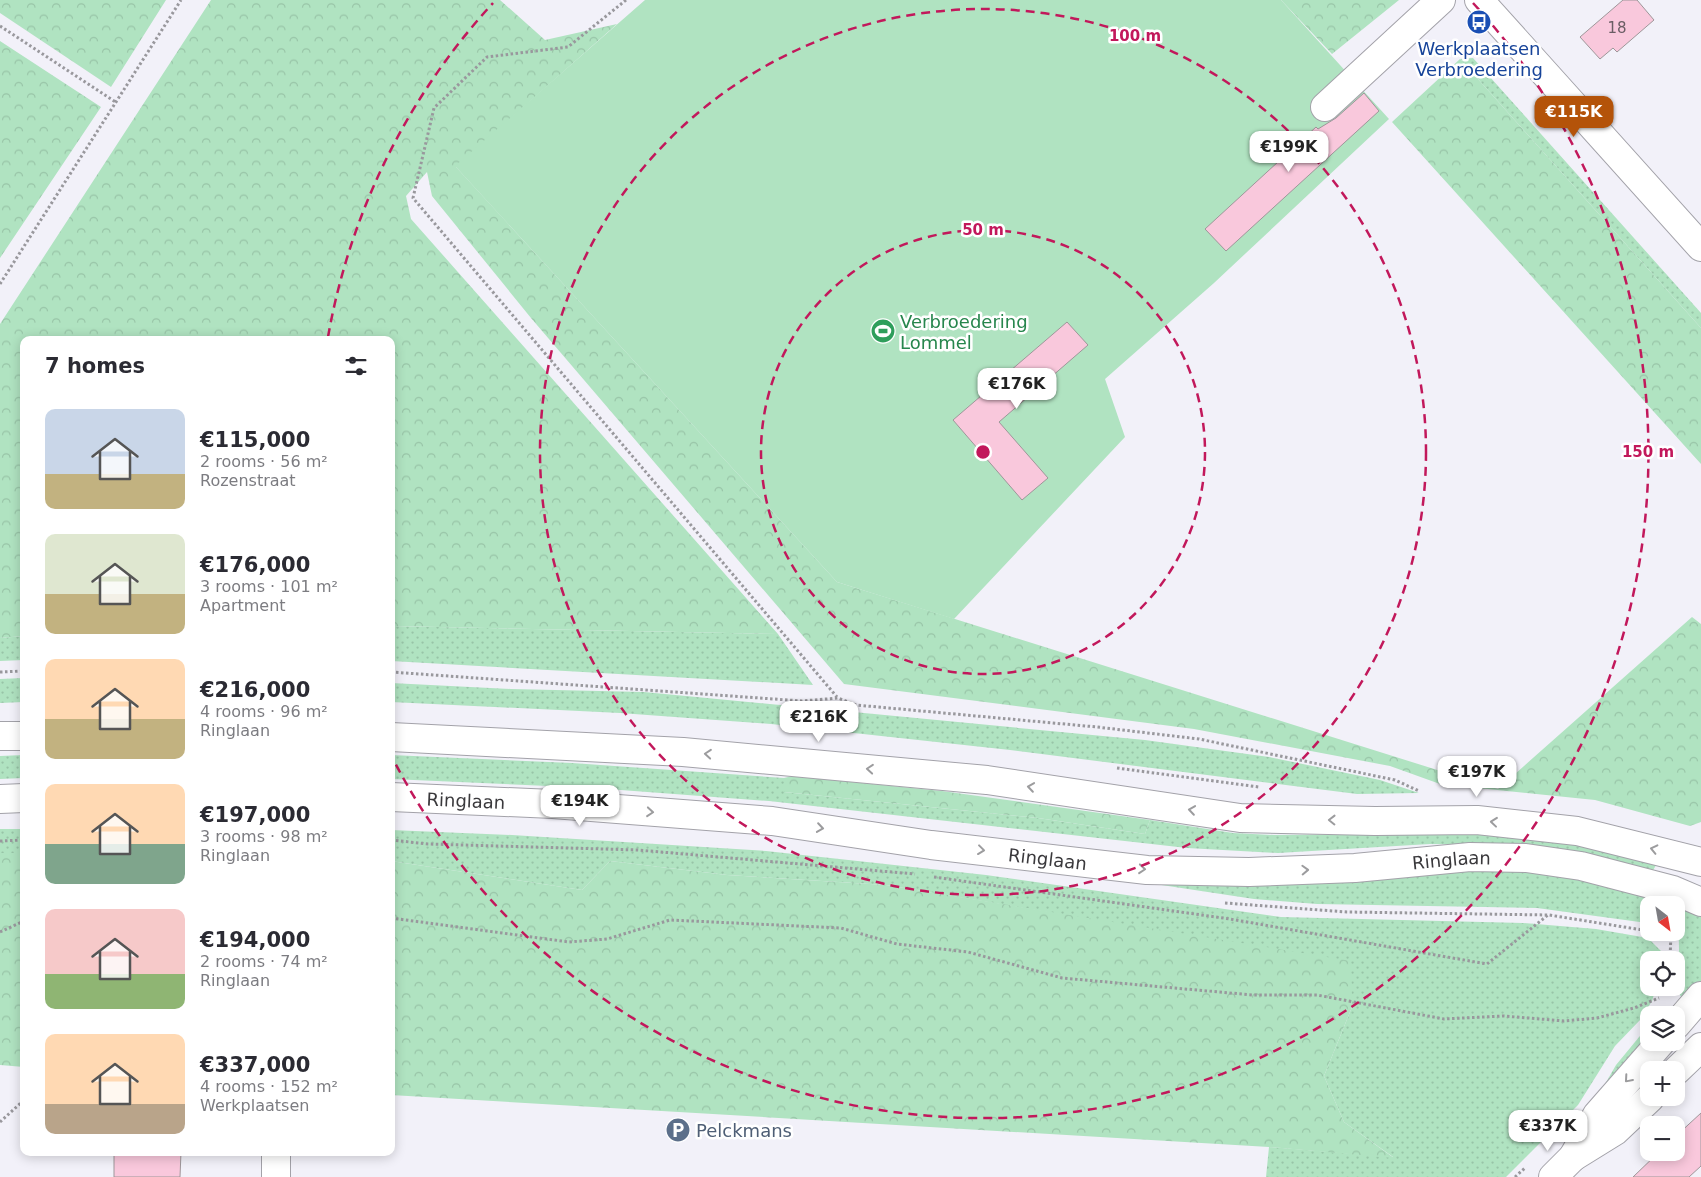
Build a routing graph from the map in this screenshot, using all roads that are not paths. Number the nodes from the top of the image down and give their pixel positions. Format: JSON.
{"nodes":[{"id":1,"x":1441,"y":0,"type":"edge"},
{"id":2,"x":1479,"y":0,"type":"edge"},
{"id":3,"x":1325,"y":107,"type":"dead end"},
{"id":4,"x":1701,"y":247,"type":"edge"},
{"id":5,"x":0,"y":736,"type":"edge"},
{"id":6,"x":20,"y":736,"type":"edge"},
{"id":7,"x":395,"y":737,"type":"edge"},
{"id":8,"x":395,"y":797,"type":"edge"},
{"id":9,"x":20,"y":798,"type":"edge"},
{"id":10,"x":0,"y":799,"type":"edge"},
{"id":11,"x":1701,"y":862,"type":"edge"},
{"id":12,"x":1701,"y":902,"type":"edge"},
{"id":13,"x":1701,"y":996,"type":"edge"},
{"id":14,"x":1685,"y":1015,"type":"edge"},
{"id":15,"x":1701,"y":1047,"type":"edge"},
{"id":16,"x":1653,"y":1051,"type":"edge"},
{"id":17,"x":1685,"y":1063,"type":"edge"},
{"id":18,"x":1642,"y":1106,"type":"edge"},
{"id":19,"x":276,"y":1156,"type":"edge"},
{"id":20,"x":1573,"y":1158,"type":"junction"},
{"id":21,"x":276,"y":1177,"type":"edge"},
{"id":22,"x":1552,"y":1177,"type":"edge"}],
"edges":[{"from":1,"to":3,"type":"main road"},
{"from":2,"to":4,"type":"main road"},
{"from":5,"to":6,"type":"main road"},
{"from":11,"to":7,"type":"main road","one_way":true},
{"from":8,"to":12,"type":"main road","name":"Ringlaan","one_way":true},
{"from":9,"to":10,"type":"main road"},
{"from":13,"to":14,"type":"main road"},
{"from":15,"to":17,"type":"main road"},
{"from":16,"to":20,"type":"main road","one_way":true},
{"from":18,"to":20,"type":"main road"},
{"from":19,"to":21,"type":"main road"},
{"from":20,"to":22,"type":"main road"}]}
